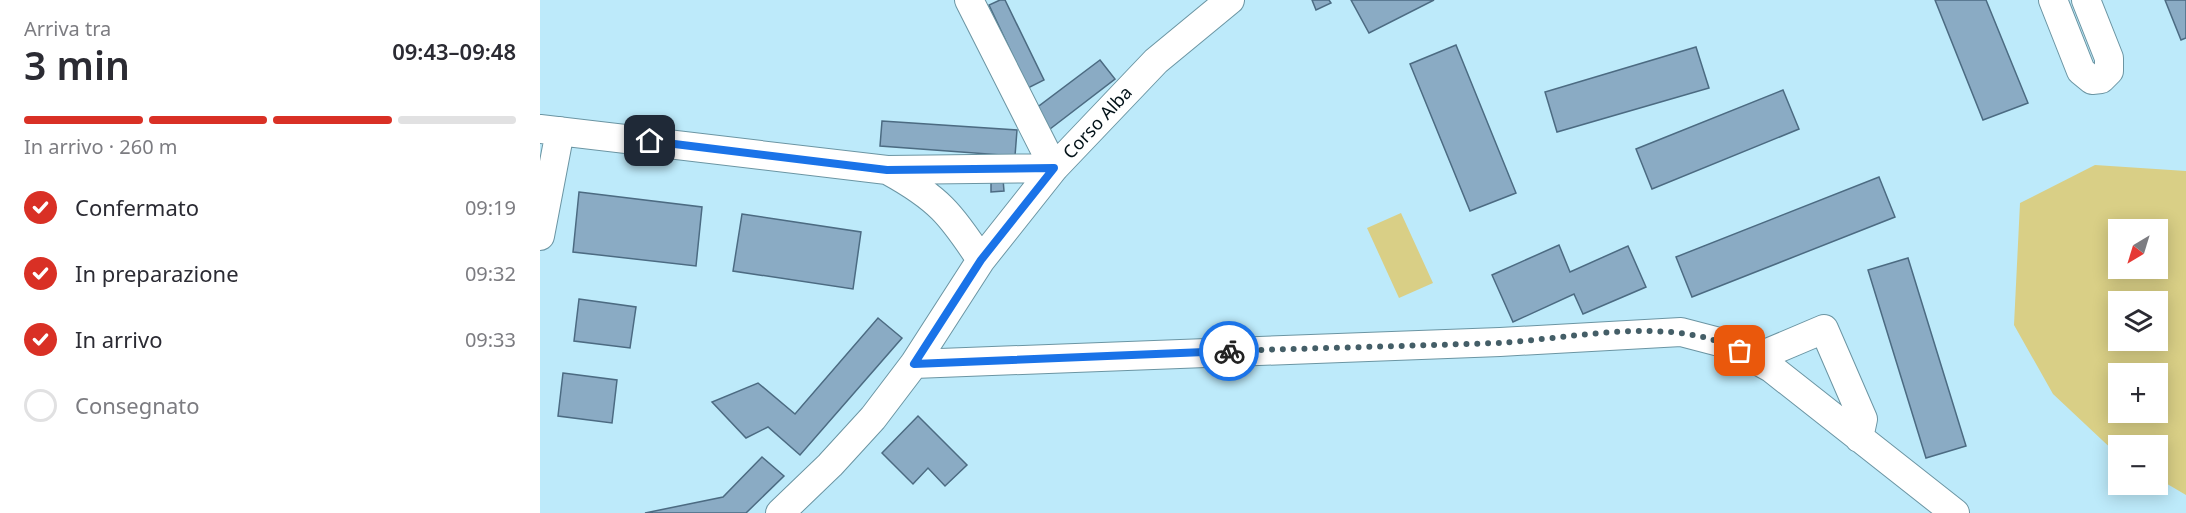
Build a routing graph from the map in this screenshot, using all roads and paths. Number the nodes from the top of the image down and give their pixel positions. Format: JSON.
{"nodes":[{"id":1,"x":969,"y":0,"type":"edge"},
{"id":2,"x":1230,"y":0,"type":"edge"},
{"id":3,"x":2054,"y":0,"type":"edge"},
{"id":4,"x":2086,"y":0,"type":"edge"},
{"id":5,"x":550,"y":130,"type":"edge"},
{"id":6,"x":1054,"y":168,"type":"junction"},
{"id":7,"x":887,"y":170,"type":"junction"},
{"id":8,"x":540,"y":236,"type":"edge"},
{"id":9,"x":981,"y":260,"type":"junction"},
{"id":10,"x":1753,"y":358,"type":"junction"},
{"id":11,"x":914,"y":364,"type":"junction"},
{"id":12,"x":1859,"y":438,"type":"junction"},
{"id":13,"x":780,"y":513,"type":"edge"},
{"id":14,"x":1955,"y":513,"type":"edge"}],
"edges":[{"from":1,"to":6,"type":"street"},
{"from":2,"to":6,"type":"street","name":"Corso Alba"},
{"from":3,"to":4,"type":"street"},
{"from":5,"to":7,"type":"street"},
{"from":5,"to":8,"type":"street"},
{"from":6,"to":7,"type":"street"},
{"from":6,"to":9,"type":"street","name":"Corso Alba"},
{"from":7,"to":9,"type":"street"},
{"from":9,"to":11,"type":"street","name":"Corso Alba"},
{"from":10,"to":11,"type":"street"},
{"from":10,"to":12,"type":"street"},
{"from":10,"to":12,"type":"street"},
{"from":11,"to":13,"type":"street","name":"Corso Alba"},
{"from":12,"to":14,"type":"street"}]}
